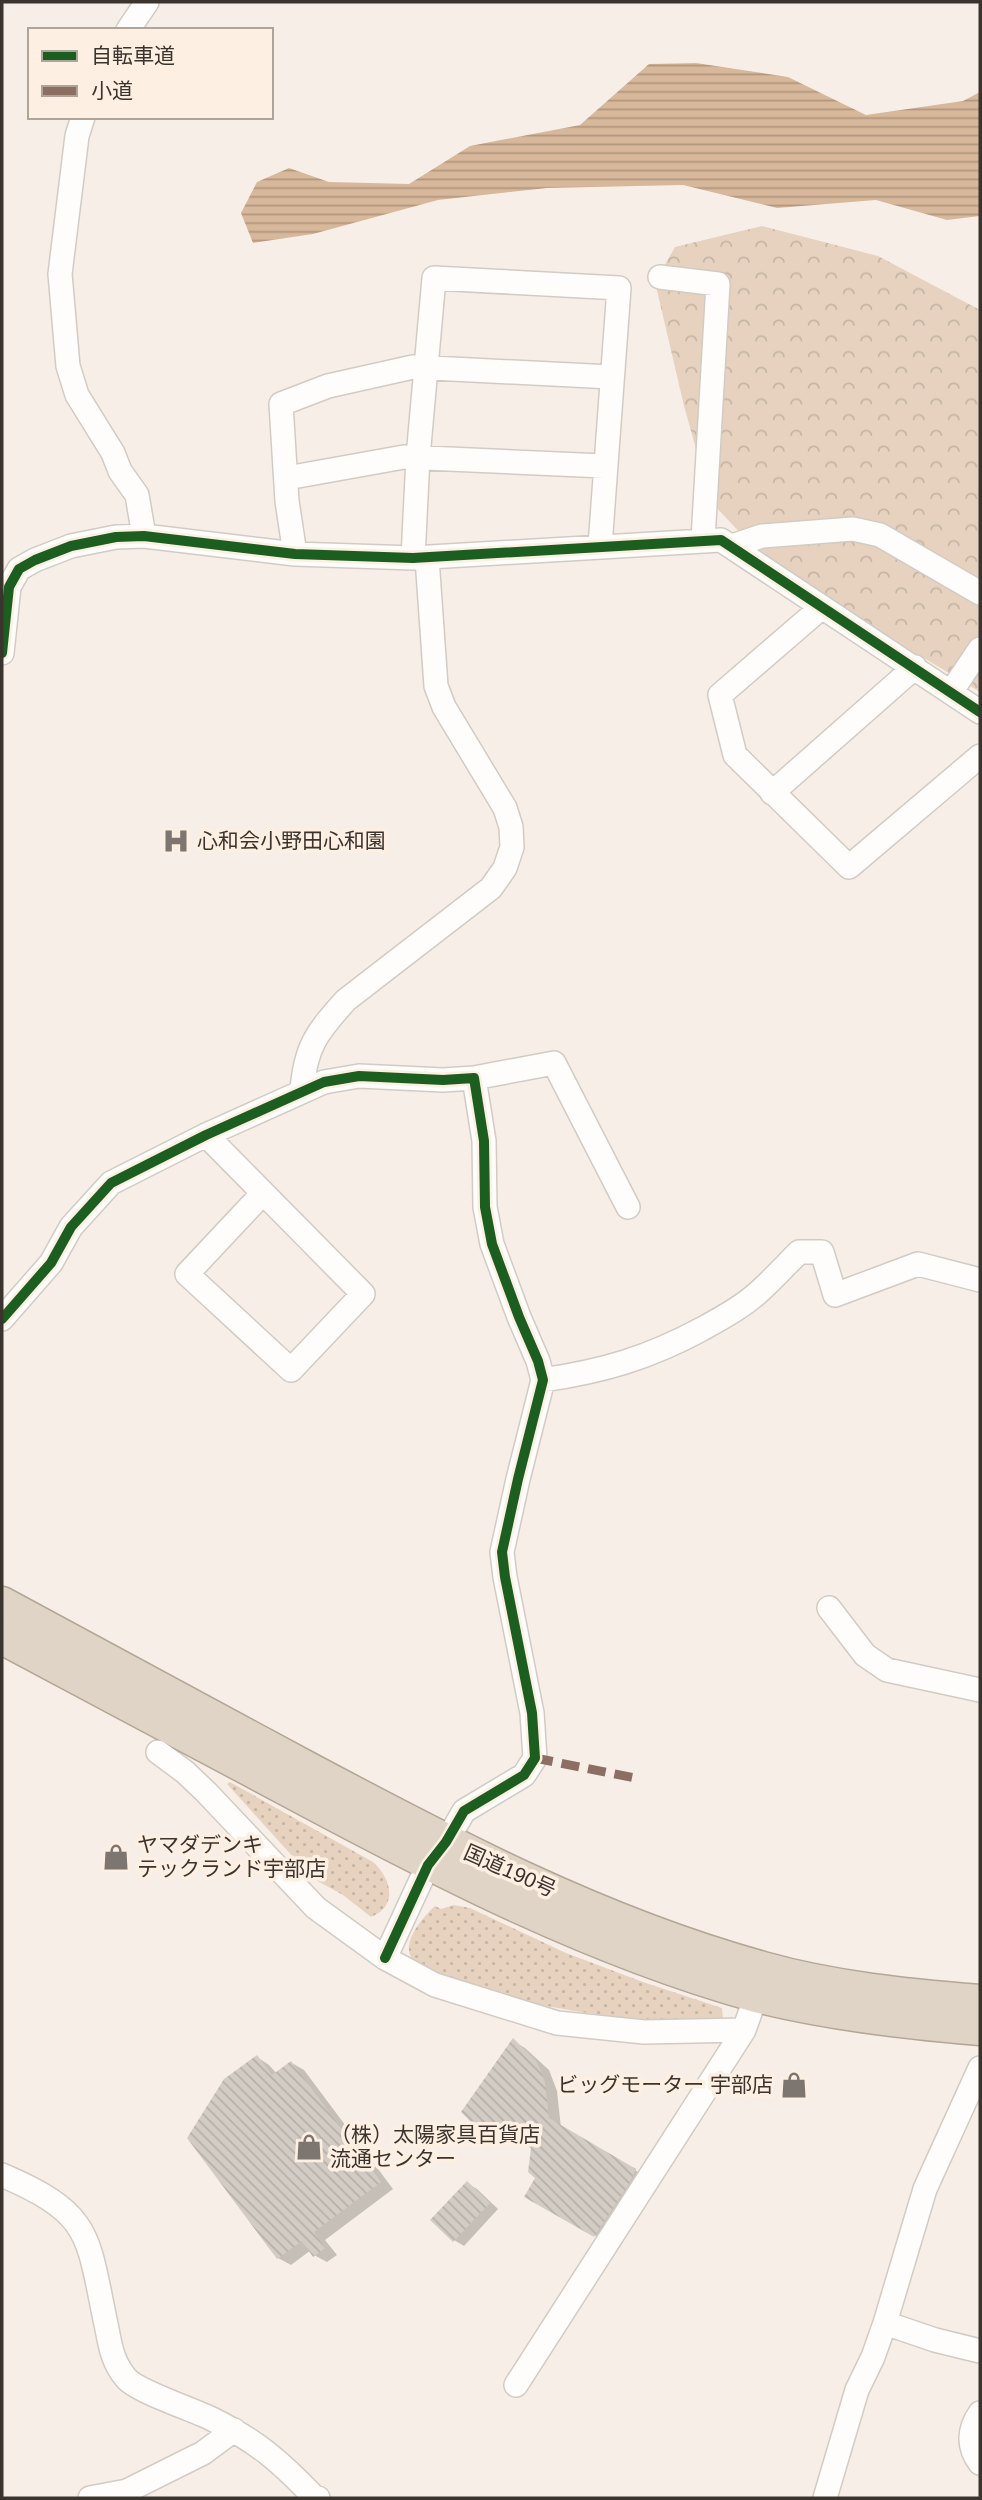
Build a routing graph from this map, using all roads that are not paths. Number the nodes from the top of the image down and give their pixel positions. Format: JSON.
{"nodes":[{"id":1,"x":147,"y":2,"type":"edge"},
{"id":2,"x":129,"y":28,"type":"edge"},
{"id":3,"x":82,"y":119,"type":"edge"},
{"id":4,"x":660,"y":277,"type":"dead end"},
{"id":5,"x":427,"y":367,"type":"junction"},
{"id":6,"x":611,"y":377,"type":"junction"},
{"id":7,"x":418,"y":457,"type":"junction"},
{"id":8,"x":604,"y":466,"type":"junction"},
{"id":9,"x":287,"y":478,"type":"junction"},
{"id":10,"x":144,"y":536,"type":"junction"},
{"id":11,"x":703,"y":539,"type":"junction"},
{"id":12,"x":600,"y":546,"type":"junction"},
{"id":13,"x":733,"y":546,"type":"junction"},
{"id":14,"x":295,"y":554,"type":"junction"},
{"id":15,"x":420,"y":558,"type":"junction"},
{"id":16,"x":980,"y":593,"type":"edge"},
{"id":17,"x":821,"y":607,"type":"junction"},
{"id":18,"x":980,"y":649,"type":"edge"},
{"id":19,"x":2,"y":653,"type":"edge"},
{"id":20,"x":915,"y":667,"type":"junction"},
{"id":21,"x":951,"y":692,"type":"junction"},
{"id":22,"x":980,"y":712,"type":"edge"},
{"id":23,"x":980,"y":757,"type":"edge"},
{"id":24,"x":772,"y":793,"type":"junction"},
{"id":25,"x":474,"y":1078,"type":"junction"},
{"id":26,"x":302,"y":1091,"type":"junction"},
{"id":27,"x":206,"y":1135,"type":"junction"},
{"id":28,"x":263,"y":1193,"type":"junction"},
{"id":29,"x":628,"y":1207,"type":"dead end"},
{"id":30,"x":980,"y":1280,"type":"edge"},
{"id":31,"x":2,"y":1319,"type":"edge"},
{"id":32,"x":543,"y":1380,"type":"junction"},
{"id":33,"x":2,"y":1603,"type":"edge"},
{"id":34,"x":829,"y":1608,"type":"dead end"},
{"id":35,"x":2,"y":1638,"type":"edge"},
{"id":36,"x":980,"y":1690,"type":"edge"},
{"id":37,"x":158,"y":1752,"type":"dead end"},
{"id":38,"x":437,"y":1854,"type":"junction"},
{"id":39,"x":385,"y":1958,"type":"junction"},
{"id":40,"x":761,"y":1982,"type":"junction"},
{"id":41,"x":980,"y":2001,"type":"edge"},
{"id":42,"x":980,"y":2029,"type":"edge"},
{"id":43,"x":744,"y":2030,"type":"junction"},
{"id":44,"x":980,"y":2068,"type":"edge"},
{"id":45,"x":2,"y":2175,"type":"edge"},
{"id":46,"x":885,"y":2323,"type":"junction"},
{"id":47,"x":980,"y":2351,"type":"edge"},
{"id":48,"x":516,"y":2385,"type":"dead end"},
{"id":49,"x":980,"y":2413,"type":"edge"},
{"id":50,"x":234,"y":2430,"type":"junction"},
{"id":51,"x":980,"y":2463,"type":"edge"},
{"id":52,"x":128,"y":2495,"type":"edge"},
{"id":53,"x":90,"y":2498,"type":"edge"},
{"id":54,"x":318,"y":2498,"type":"edge"},
{"id":55,"x":825,"y":2498,"type":"edge"}],
"edges":[{"from":1,"to":2,"type":"street"},
{"from":3,"to":10,"type":"street"},
{"from":4,"to":11,"type":"street"},
{"from":5,"to":6,"type":"street"},
{"from":5,"to":6,"type":"street"},
{"from":5,"to":7,"type":"street"},
{"from":5,"to":9,"type":"street"},
{"from":6,"to":8,"type":"street"},
{"from":7,"to":8,"type":"street"},
{"from":7,"to":9,"type":"street"},
{"from":7,"to":15,"type":"street"},
{"from":8,"to":12,"type":"street"},
{"from":9,"to":14,"type":"street"},
{"from":10,"to":14,"type":"street"},
{"from":10,"to":19,"type":"street"},
{"from":11,"to":12,"type":"street"},
{"from":11,"to":13,"type":"street"},
{"from":12,"to":15,"type":"street"},
{"from":13,"to":16,"type":"street"},
{"from":13,"to":17,"type":"street"},
{"from":14,"to":15,"type":"street"},
{"from":15,"to":26,"type":"street"},
{"from":17,"to":20,"type":"street"},
{"from":17,"to":24,"type":"street"},
{"from":18,"to":21,"type":"street"},
{"from":20,"to":21,"type":"street"},
{"from":20,"to":24,"type":"street"},
{"from":21,"to":22,"type":"street"},
{"from":23,"to":24,"type":"street"},
{"from":25,"to":26,"type":"street"},
{"from":25,"to":29,"type":"street"},
{"from":25,"to":32,"type":"street"},
{"from":26,"to":27,"type":"street"},
{"from":27,"to":28,"type":"street"},
{"from":27,"to":31,"type":"street"},
{"from":28,"to":28,"type":"street"},
{"from":30,"to":32,"type":"street"},
{"from":32,"to":38,"type":"street"},
{"from":33,"to":38,"type":"highway","name":"国道190号"},
{"from":34,"to":36,"type":"street"},
{"from":35,"to":38,"type":"highway","name":"国道190号"},
{"from":37,"to":39,"type":"street"},
{"from":38,"to":39,"type":"street"},
{"from":38,"to":40,"type":"highway","name":"国道190号"},
{"from":39,"to":43,"type":"street"},
{"from":40,"to":41,"type":"highway","name":"国道190号"},
{"from":40,"to":42,"type":"highway","name":"国道190号"},
{"from":40,"to":43,"type":"street"},
{"from":43,"to":48,"type":"street"},
{"from":44,"to":46,"type":"street"},
{"from":45,"to":50,"type":"street"},
{"from":46,"to":47,"type":"street"},
{"from":46,"to":55,"type":"street"},
{"from":49,"to":51,"type":"street"},
{"from":50,"to":52,"type":"street"},
{"from":50,"to":54,"type":"street"},
{"from":52,"to":53,"type":"street"}]}
